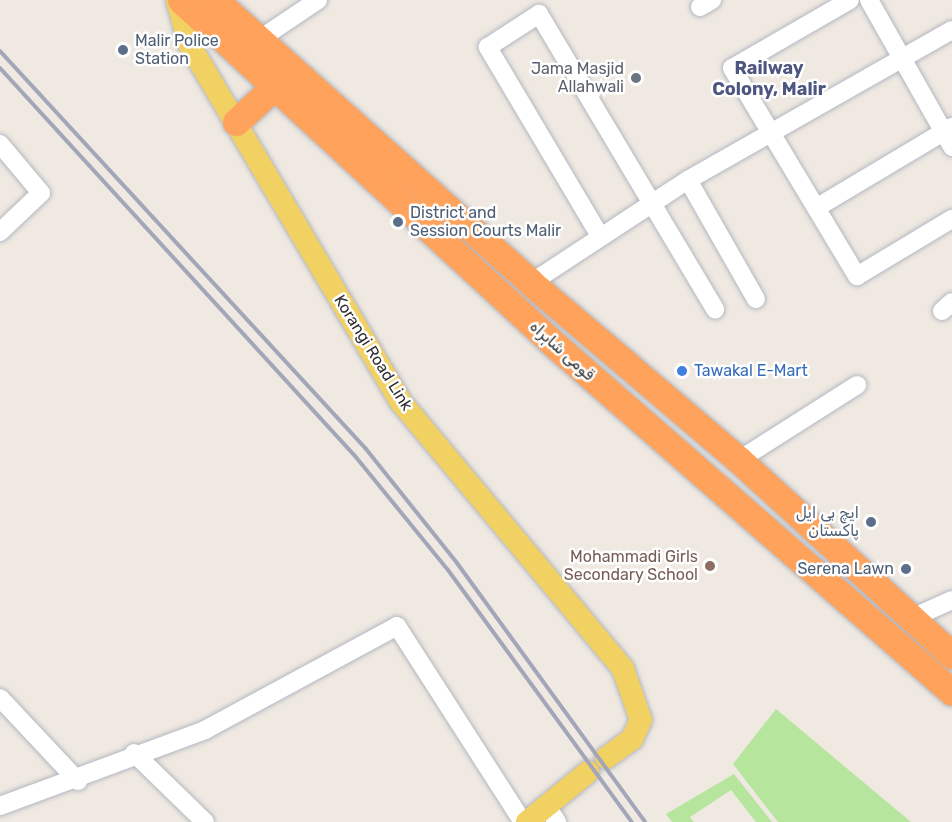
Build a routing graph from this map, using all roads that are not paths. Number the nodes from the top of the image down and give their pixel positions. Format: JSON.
{"nodes":[{"id":1,"x":179,"y":0,"type":"edge"},
{"id":2,"x":215,"y":0,"type":"edge"},
{"id":3,"x":318,"y":0,"type":"edge"},
{"id":4,"x":850,"y":0,"type":"edge"},
{"id":5,"x":869,"y":0,"type":"edge"},
{"id":6,"x":952,"y":30,"type":"edge"},
{"id":7,"x":260,"y":39,"type":"junction"},
{"id":8,"x":903,"y":60,"type":"junction"},
{"id":9,"x":274,"y":87,"type":"junction"},
{"id":10,"x":236,"y":122,"type":"junction"},
{"id":11,"x":772,"y":135,"type":"junction"},
{"id":12,"x":949,"y":135,"type":"edge"},
{"id":13,"x":0,"y":144,"type":"edge"},
{"id":14,"x":688,"y":180,"type":"junction"},
{"id":15,"x":653,"y":201,"type":"junction"},
{"id":16,"x":816,"y":208,"type":"junction"},
{"id":17,"x":952,"y":219,"type":"edge"},
{"id":18,"x":0,"y":232,"type":"edge"},
{"id":19,"x":600,"y":236,"type":"junction"},
{"id":20,"x":531,"y":283,"type":"junction"},
{"id":21,"x":756,"y":299,"type":"dead end"},
{"id":22,"x":715,"y":309,"type":"dead end"},
{"id":23,"x":857,"y":385,"type":"dead end"},
{"id":24,"x":739,"y":460,"type":"junction"},
{"id":25,"x":952,"y":600,"type":"edge"},
{"id":26,"x":912,"y":618,"type":"junction"},
{"id":27,"x":952,"y":655,"type":"edge"},
{"id":28,"x":952,"y":692,"type":"edge"},
{"id":29,"x":0,"y":698,"type":"edge"},
{"id":30,"x":134,"y":753,"type":"junction"},
{"id":31,"x":606,"y":758,"type":"dead end"},
{"id":32,"x":588,"y":772,"type":"dead end"},
{"id":33,"x":78,"y":781,"type":"junction"},
{"id":34,"x":0,"y":806,"type":"edge"},
{"id":35,"x":552,"y":814,"type":"edge"},
{"id":36,"x":205,"y":822,"type":"edge"},
{"id":37,"x":525,"y":822,"type":"edge"}],
"edges":[{"from":1,"to":9,"type":"highway","name":"قومی شاہراہ"},
{"from":1,"to":10,"type":"main road","name":"Korangi Road Link"},
{"from":2,"to":7,"type":"highway","name":"قومی شاہراہ"},
{"from":3,"to":7,"type":"street"},
{"from":4,"to":11,"type":"street"},
{"from":5,"to":8,"type":"street"},
{"from":6,"to":8,"type":"street"},
{"from":7,"to":20,"type":"highway","name":"قومی شاہراہ"},
{"from":8,"to":11,"type":"street"},
{"from":8,"to":12,"type":"street"},
{"from":9,"to":10,"type":"highway"},
{"from":9,"to":28,"type":"highway","name":"قومی شاہراہ"},
{"from":10,"to":31,"type":"main road","name":"Korangi Road Link"},
{"from":11,"to":14,"type":"street"},
{"from":11,"to":16,"type":"street"},
{"from":12,"to":16,"type":"street"},
{"from":13,"to":18,"type":"street"},
{"from":14,"to":15,"type":"street"},
{"from":14,"to":21,"type":"street"},
{"from":15,"to":19,"type":"street"},
{"from":15,"to":19,"type":"street"},
{"from":15,"to":22,"type":"street"},
{"from":16,"to":17,"type":"street"},
{"from":19,"to":20,"type":"street"},
{"from":20,"to":24,"type":"highway","name":"قومی شاہراہ"},
{"from":23,"to":24,"type":"street"},
{"from":24,"to":26,"type":"highway","name":"قومی شاہراہ"},
{"from":25,"to":26,"type":"street"},
{"from":26,"to":27,"type":"highway","name":"قومی شاہراہ"},
{"from":29,"to":33,"type":"street"},
{"from":30,"to":33,"type":"street"},
{"from":30,"to":36,"type":"street"},
{"from":30,"to":37,"type":"street"},
{"from":32,"to":35,"type":"main road"},
{"from":33,"to":34,"type":"street"},
{"from":35,"to":37,"type":"main road"}]}
